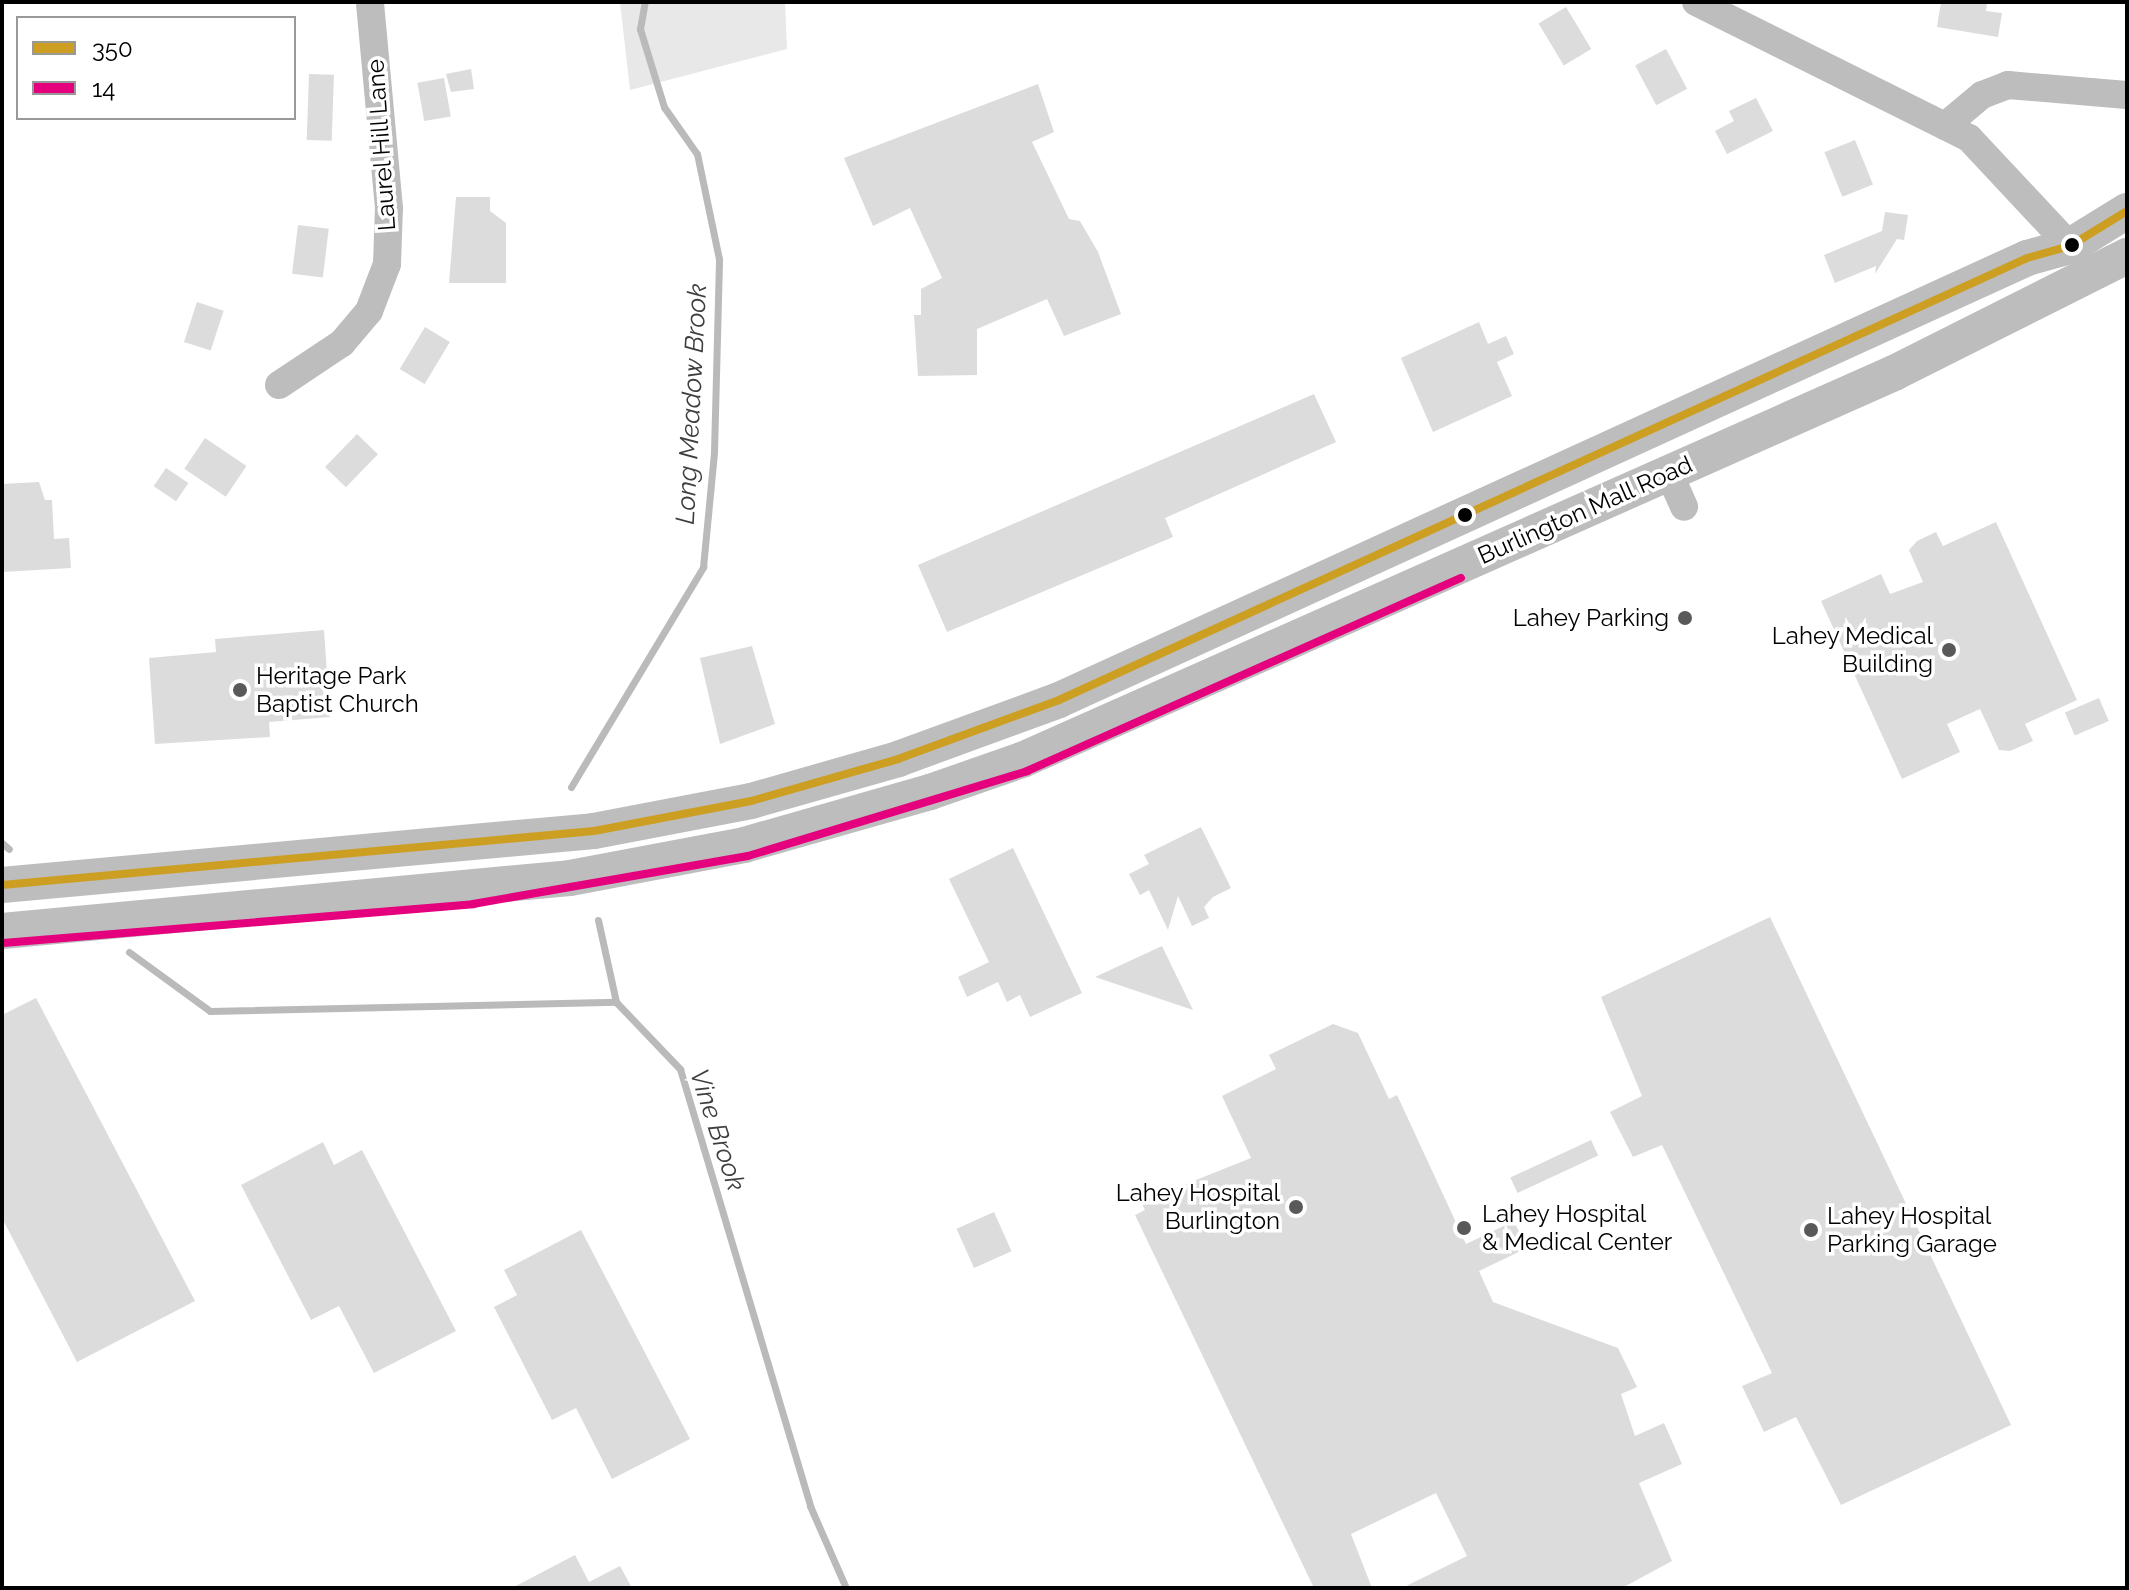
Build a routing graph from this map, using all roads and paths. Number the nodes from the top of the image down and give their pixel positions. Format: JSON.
{"nodes":[{"id":1,"x":370,"y":2,"type":"edge"},
{"id":2,"x":1696,"y":2,"type":"edge"},
{"id":3,"x":2127,"y":95,"type":"edge"},
{"id":4,"x":1945,"y":126,"type":"junction"},
{"id":5,"x":2127,"y":211,"type":"edge"},
{"id":6,"x":2070,"y":246,"type":"junction"},
{"id":7,"x":2127,"y":256,"type":"edge"},
{"id":8,"x":2090,"y":276,"type":"junction"},
{"id":9,"x":279,"y":385,"type":"dead end"},
{"id":10,"x":1669,"y":473,"type":"junction"},
{"id":11,"x":1684,"y":507,"type":"dead end"},
{"id":12,"x":2,"y":885,"type":"edge"},
{"id":13,"x":2,"y":931,"type":"edge"}],
"edges":[{"from":1,"to":9,"type":"street","name":"Laurel Hill Lane"},
{"from":2,"to":4,"type":"street"},
{"from":3,"to":4,"type":"street"},
{"from":4,"to":6,"type":"street"},
{"from":5,"to":6,"type":"main road","name":"Burlington Mall Road"},
{"from":6,"to":8,"type":"main road"},
{"from":6,"to":12,"type":"main road","name":"Burlington Mall Road"},
{"from":7,"to":8,"type":"main road","name":"Burlington Mall Road"},
{"from":8,"to":10,"type":"main road","name":"Burlington Mall Road"},
{"from":10,"to":11,"type":"street"},
{"from":10,"to":13,"type":"main road","name":"Burlington Mall Road"}]}
